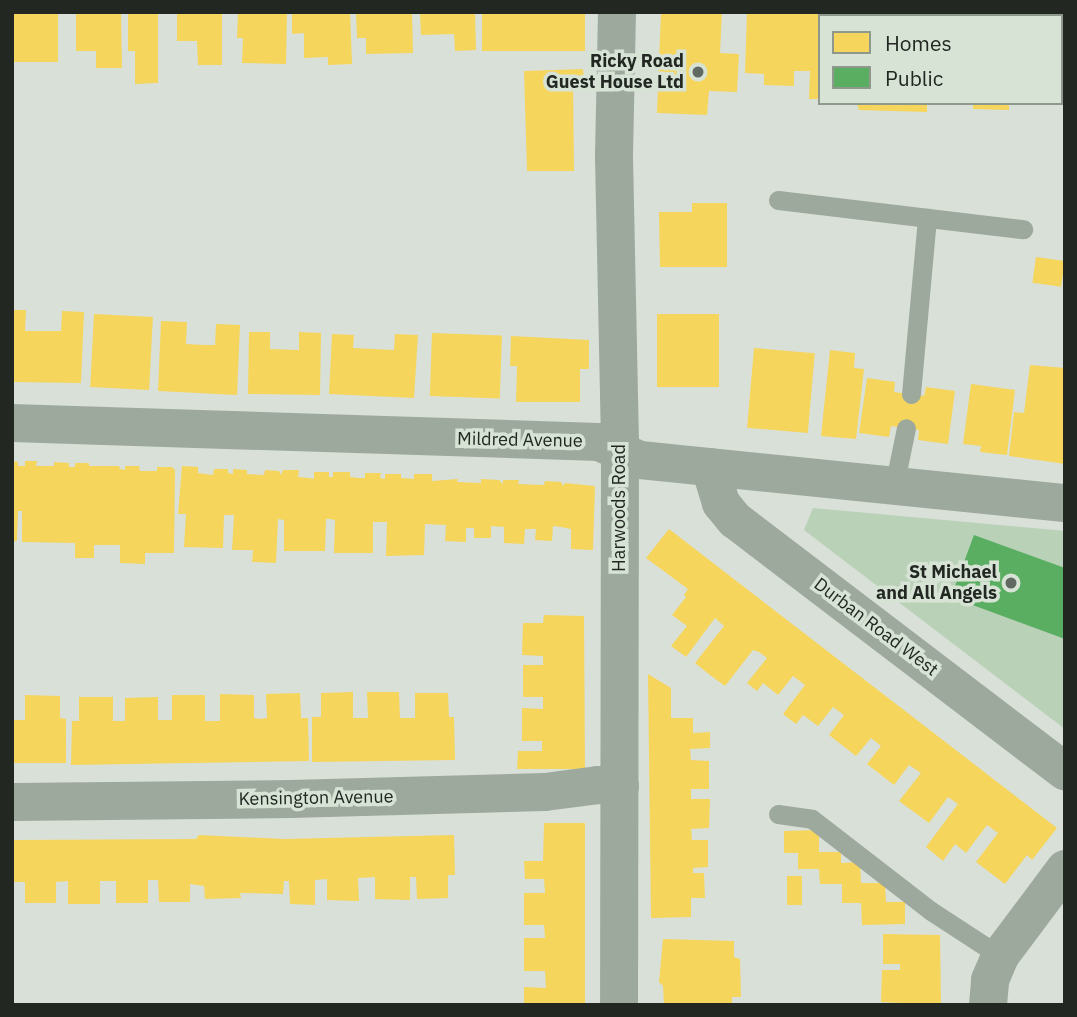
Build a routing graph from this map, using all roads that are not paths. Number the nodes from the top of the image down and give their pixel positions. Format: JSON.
{"nodes":[{"id":1,"x":617,"y":12,"type":"edge"},
{"id":2,"x":778,"y":200,"type":"dead end"},
{"id":3,"x":927,"y":218,"type":"junction"},
{"id":4,"x":1023,"y":229,"type":"dead end"},
{"id":5,"x":911,"y":394,"type":"dead end"},
{"id":6,"x":12,"y":423,"type":"edge"},
{"id":7,"x":906,"y":428,"type":"dead end"},
{"id":8,"x":620,"y":452,"type":"junction"},
{"id":9,"x":710,"y":467,"type":"junction"},
{"id":10,"x":894,"y":486,"type":"junction"},
{"id":11,"x":1065,"y":503,"type":"edge"},
{"id":12,"x":1065,"y":771,"type":"edge"},
{"id":13,"x":620,"y":786,"type":"junction"},
{"id":14,"x":12,"y":802,"type":"edge"},
{"id":15,"x":778,"y":814,"type":"dead end"},
{"id":16,"x":1065,"y":869,"type":"edge"},
{"id":17,"x":1000,"y":956,"type":"junction"},
{"id":18,"x":619,"y":1005,"type":"edge"},
{"id":19,"x":988,"y":1005,"type":"edge"}],
"edges":[{"from":1,"to":8,"type":"street","name":"Harwoods Road"},
{"from":2,"to":3,"type":"lane"},
{"from":3,"to":4,"type":"lane"},
{"from":3,"to":5,"type":"lane"},
{"from":6,"to":8,"type":"street","name":"Mildred Avenue"},
{"from":7,"to":10,"type":"lane"},
{"from":8,"to":9,"type":"street","name":"Mildred Avenue"},
{"from":8,"to":13,"type":"street","name":"Harwoods Road"},
{"from":9,"to":10,"type":"street","name":"Mildred Avenue"},
{"from":9,"to":12,"type":"street","name":"Durban Road West"},
{"from":10,"to":11,"type":"street","name":"Mildred Avenue"},
{"from":13,"to":14,"type":"street","name":"Kensington Avenue"},
{"from":13,"to":18,"type":"street","name":"Harwoods Road"},
{"from":15,"to":17,"type":"lane"},
{"from":16,"to":17,"type":"street"},
{"from":17,"to":19,"type":"street"}]}
